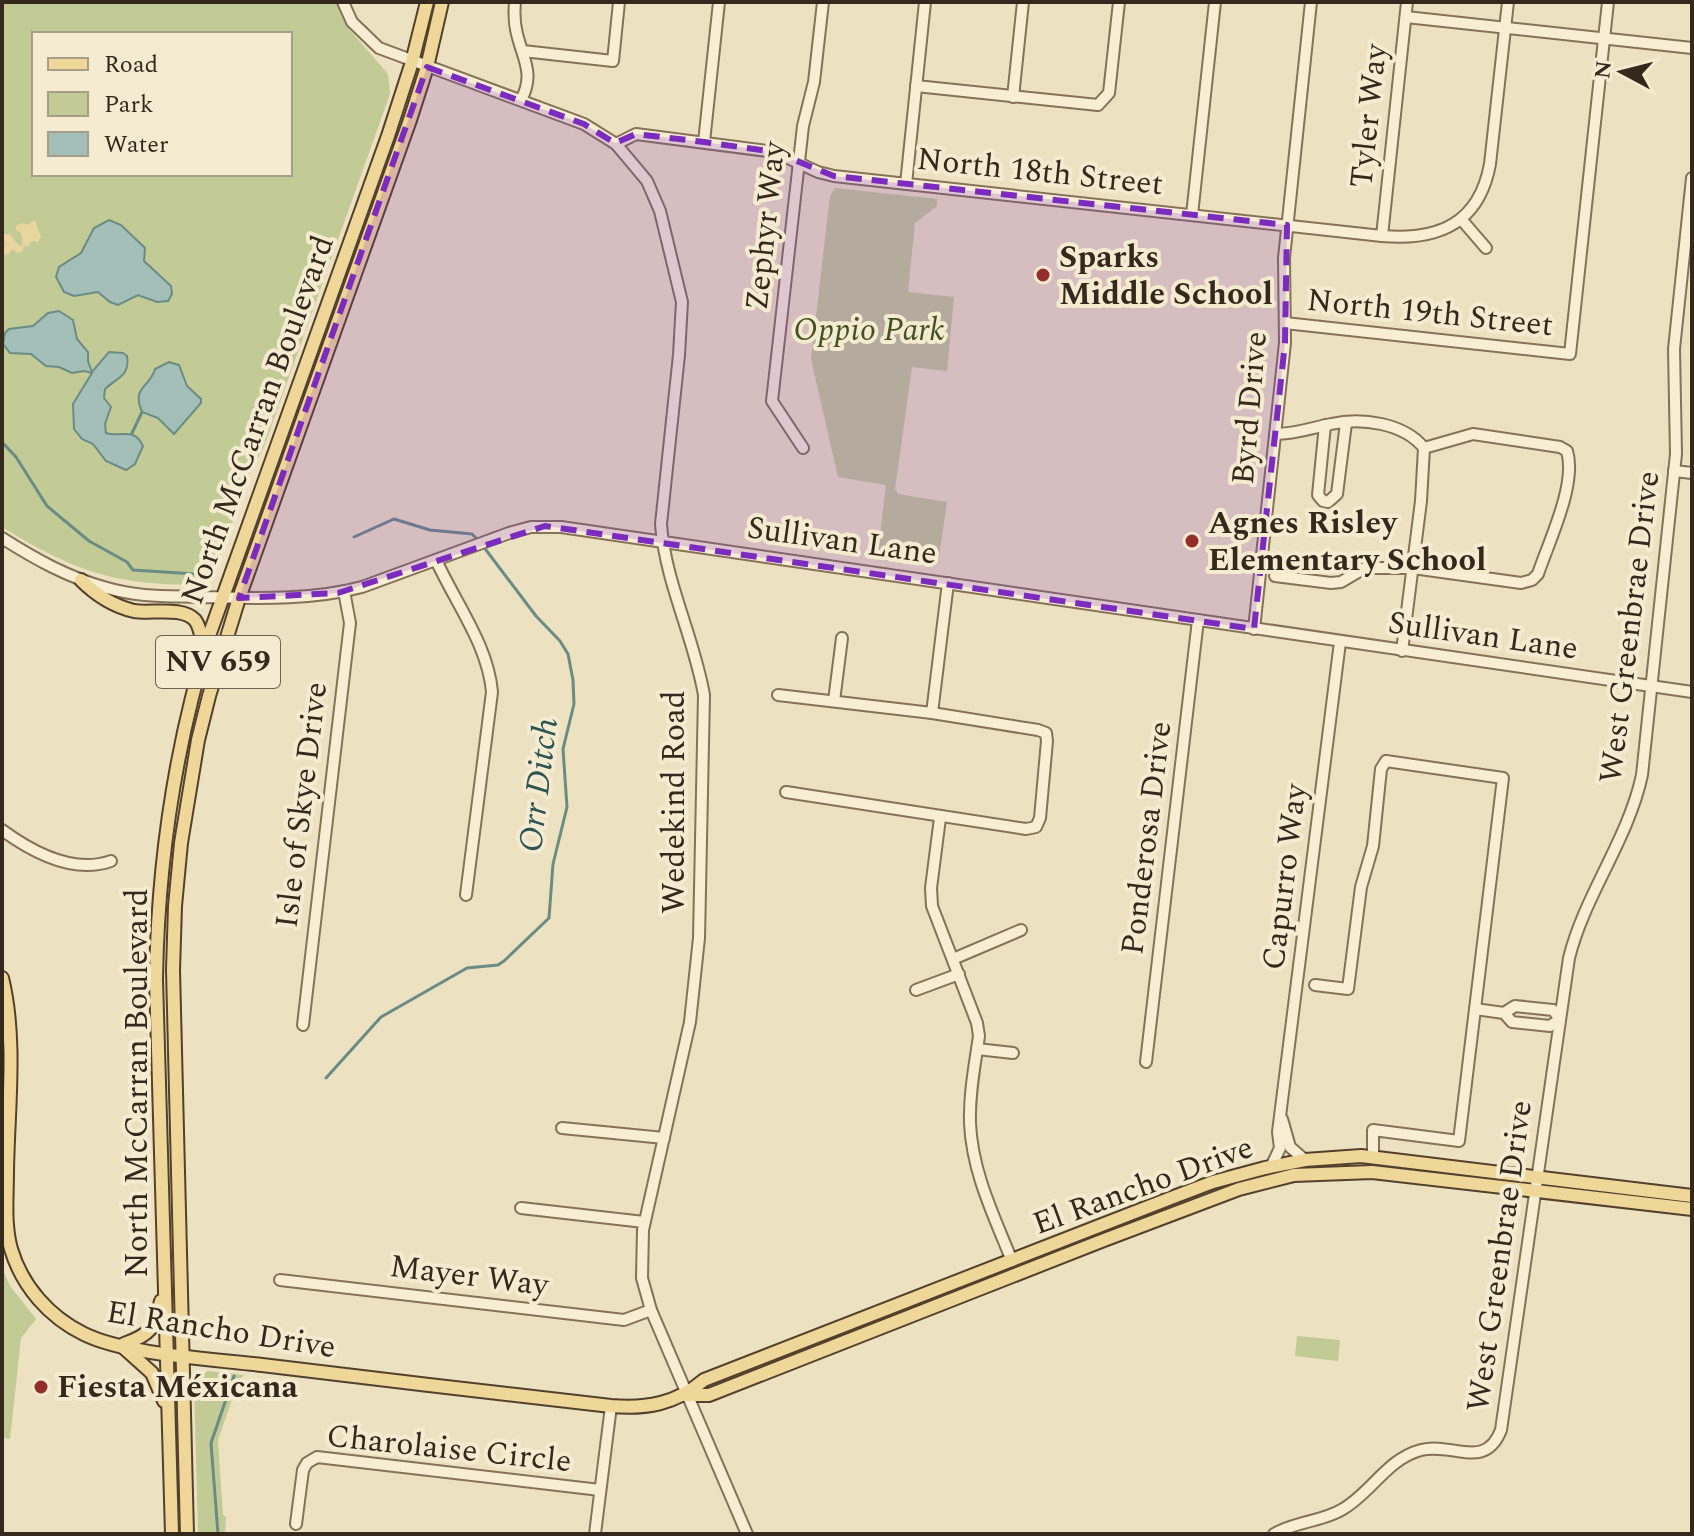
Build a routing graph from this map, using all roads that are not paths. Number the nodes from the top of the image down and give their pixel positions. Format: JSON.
{"nodes":[{"id":1,"x":343,"y":2,"type":"edge"},
{"id":2,"x":427,"y":2,"type":"edge"},
{"id":3,"x":442,"y":2,"type":"edge"},
{"id":4,"x":515,"y":2,"type":"edge"},
{"id":5,"x":619,"y":2,"type":"edge"},
{"id":6,"x":719,"y":2,"type":"edge"},
{"id":7,"x":823,"y":2,"type":"edge"},
{"id":8,"x":925,"y":2,"type":"edge"},
{"id":9,"x":1023,"y":2,"type":"edge"},
{"id":10,"x":1119,"y":2,"type":"edge"},
{"id":11,"x":1215,"y":2,"type":"edge"},
{"id":12,"x":1311,"y":2,"type":"edge"},
{"id":13,"x":1407,"y":2,"type":"edge"},
{"id":14,"x":1508,"y":2,"type":"edge"},
{"id":15,"x":1608,"y":2,"type":"edge"},
{"id":16,"x":1406,"y":17,"type":"junction"},
{"id":17,"x":1505,"y":28,"type":"junction"},
{"id":18,"x":1604,"y":38,"type":"junction"},
{"id":19,"x":1692,"y":48,"type":"edge"},
{"id":20,"x":523,"y":51,"type":"junction"},
{"id":21,"x":412,"y":62,"type":"junction"},
{"id":22,"x":427,"y":67,"type":"junction"},
{"id":23,"x":916,"y":86,"type":"junction"},
{"id":24,"x":1013,"y":97,"type":"junction"},
{"id":25,"x":521,"y":100,"type":"junction"},
{"id":26,"x":704,"y":142,"type":"junction"},
{"id":27,"x":616,"y":144,"type":"junction"},
{"id":28,"x":799,"y":163,"type":"junction"},
{"id":29,"x":1692,"y":178,"type":"edge"},
{"id":30,"x":906,"y":184,"type":"junction"},
{"id":31,"x":1690,"y":209,"type":"edge"},
{"id":32,"x":1192,"y":215,"type":"junction"},
{"id":33,"x":1461,"y":219,"type":"junction"},
{"id":34,"x":1287,"y":225,"type":"junction"},
{"id":35,"x":1382,"y":236,"type":"junction"},
{"id":36,"x":1486,"y":248,"type":"dead end"},
{"id":37,"x":1285,"y":323,"type":"junction"},
{"id":38,"x":1346,"y":423,"type":"junction"},
{"id":39,"x":1325,"y":425,"type":"junction"},
{"id":40,"x":1275,"y":434,"type":"junction"},
{"id":41,"x":803,"y":448,"type":"dead end"},
{"id":42,"x":1424,"y":448,"type":"junction"},
{"id":43,"x":1674,"y":471,"type":"junction"},
{"id":44,"x":1692,"y":473,"type":"edge"},
{"id":45,"x":2,"y":538,"type":"edge"},
{"id":46,"x":662,"y":542,"type":"junction"},
{"id":47,"x":436,"y":560,"type":"junction"},
{"id":48,"x":1413,"y":568,"type":"junction"},
{"id":49,"x":1275,"y":576,"type":"dead end"},
{"id":50,"x":81,"y":580,"type":"junction"},
{"id":51,"x":948,"y":583,"type":"junction"},
{"id":52,"x":344,"y":591,"type":"junction"},
{"id":53,"x":222,"y":597,"type":"junction"},
{"id":54,"x":239,"y":598,"type":"junction"},
{"id":55,"x":1198,"y":620,"type":"junction"},
{"id":56,"x":1254,"y":629,"type":"junction"},
{"id":57,"x":842,"y":638,"type":"dead end"},
{"id":58,"x":1340,"y":642,"type":"junction"},
{"id":59,"x":204,"y":651,"type":"junction"},
{"id":60,"x":1402,"y":651,"type":"junction"},
{"id":61,"x":1652,"y":686,"type":"junction"},
{"id":62,"x":1692,"y":692,"type":"edge"},
{"id":63,"x":778,"y":695,"type":"dead end"},
{"id":64,"x":834,"y":701,"type":"junction"},
{"id":65,"x":932,"y":713,"type":"junction"},
{"id":66,"x":786,"y":792,"type":"dead end"},
{"id":67,"x":940,"y":818,"type":"junction"},
{"id":68,"x":2,"y":830,"type":"edge"},
{"id":69,"x":111,"y":861,"type":"dead end"},
{"id":70,"x":466,"y":895,"type":"dead end"},
{"id":71,"x":1021,"y":930,"type":"dead end"},
{"id":72,"x":953,"y":959,"type":"junction"},
{"id":73,"x":959,"y":974,"type":"junction"},
{"id":74,"x":2,"y":978,"type":"edge"},
{"id":75,"x":1315,"y":985,"type":"dead end"},
{"id":76,"x":916,"y":990,"type":"dead end"},
{"id":77,"x":1475,"y":1009,"type":"junction"},
{"id":78,"x":1504,"y":1013,"type":"junction"},
{"id":79,"x":1560,"y":1019,"type":"junction"},
{"id":80,"x":303,"y":1025,"type":"dead end"},
{"id":81,"x":977,"y":1049,"type":"junction"},
{"id":82,"x":1013,"y":1053,"type":"dead end"},
{"id":83,"x":1146,"y":1062,"type":"dead end"},
{"id":84,"x":1282,"y":1119,"type":"junction"},
{"id":85,"x":562,"y":1128,"type":"dead end"},
{"id":86,"x":664,"y":1138,"type":"junction"},
{"id":87,"x":1373,"y":1156,"type":"junction"},
{"id":88,"x":1328,"y":1158,"type":"junction"},
{"id":89,"x":1305,"y":1160,"type":"junction"},
{"id":90,"x":1271,"y":1167,"type":"junction"},
{"id":91,"x":1294,"y":1175,"type":"junction"},
{"id":92,"x":1538,"y":1176,"type":"junction"},
{"id":93,"x":1536,"y":1190,"type":"junction"},
{"id":94,"x":1692,"y":1196,"type":"edge"},
{"id":95,"x":521,"y":1208,"type":"dead end"},
{"id":96,"x":1692,"y":1209,"type":"edge"},
{"id":97,"x":644,"y":1222,"type":"junction"},
{"id":98,"x":1012,"y":1261,"type":"junction"},
{"id":99,"x":280,"y":1280,"type":"dead end"},
{"id":100,"x":165,"y":1286,"type":"junction"},
{"id":101,"x":651,"y":1310,"type":"junction"},
{"id":102,"x":121,"y":1345,"type":"junction"},
{"id":103,"x":167,"y":1353,"type":"junction"},
{"id":104,"x":182,"y":1355,"type":"junction"},
{"id":105,"x":686,"y":1395,"type":"junction"},
{"id":106,"x":611,"y":1406,"type":"junction"},
{"id":107,"x":168,"y":1415,"type":"junction"},
{"id":108,"x":600,"y":1490,"type":"junction"},
{"id":109,"x":296,"y":1524,"type":"dead end"},
{"id":110,"x":172,"y":1534,"type":"edge"},
{"id":111,"x":187,"y":1534,"type":"edge"},
{"id":112,"x":595,"y":1534,"type":"edge"},
{"id":113,"x":747,"y":1534,"type":"edge"},
{"id":114,"x":1274,"y":1534,"type":"edge"}],
"edges":[{"from":1,"to":21,"type":"street","name":"Wedekind Road"},
{"from":2,"to":21,"type":"main road","name":"North McCarran Boulevard","number":"NV 659"},
{"from":3,"to":22,"type":"main road","name":"North McCarran Boulevard","number":"NV 659"},
{"from":4,"to":20,"type":"street"},
{"from":5,"to":20,"type":"street"},
{"from":6,"to":26,"type":"street"},
{"from":7,"to":28,"type":"street","name":"Zephyr Way"},
{"from":8,"to":23,"type":"street"},
{"from":9,"to":24,"type":"street"},
{"from":10,"to":24,"type":"street"},
{"from":11,"to":32,"type":"street"},
{"from":12,"to":34,"type":"street","name":"Byrd Drive"},
{"from":13,"to":16,"type":"street","name":"Tyler Way"},
{"from":14,"to":17,"type":"street"},
{"from":15,"to":18,"type":"street"},
{"from":16,"to":17,"type":"street"},
{"from":16,"to":35,"type":"street","name":"Tyler Way"},
{"from":17,"to":18,"type":"street"},
{"from":17,"to":33,"type":"street"},
{"from":18,"to":19,"type":"street"},
{"from":18,"to":37,"type":"street","name":"North 19th Street"},
{"from":20,"to":25,"type":"street"},
{"from":21,"to":22,"type":"street","name":"Wedekind Road"},
{"from":21,"to":53,"type":"main road","name":"North McCarran Boulevard","number":"NV 659"},
{"from":22,"to":25,"type":"street","name":"Wedekind Road"},
{"from":22,"to":54,"type":"main road","name":"North McCarran Boulevard","number":"NV 659"},
{"from":23,"to":24,"type":"street"},
{"from":23,"to":30,"type":"street"},
{"from":25,"to":27,"type":"street","name":"Wedekind Road"},
{"from":26,"to":27,"type":"street","name":"North 18th Street"},
{"from":26,"to":28,"type":"street","name":"North 18th Street"},
{"from":27,"to":46,"type":"street","name":"Wedekind Road"},
{"from":28,"to":30,"type":"street","name":"North 18th Street"},
{"from":28,"to":41,"type":"street","name":"Zephyr Way"},
{"from":29,"to":31,"type":"street","name":"West Greenbrae Drive"},
{"from":30,"to":32,"type":"street","name":"North 18th Street"},
{"from":31,"to":43,"type":"street","name":"West Greenbrae Drive"},
{"from":32,"to":34,"type":"street","name":"North 18th Street"},
{"from":33,"to":35,"type":"street","name":"North 18th Street"},
{"from":33,"to":36,"type":"street"},
{"from":34,"to":35,"type":"street","name":"North 18th Street"},
{"from":34,"to":37,"type":"street","name":"Byrd Drive"},
{"from":37,"to":40,"type":"street","name":"Byrd Drive"},
{"from":38,"to":39,"type":"street"},
{"from":38,"to":39,"type":"street"},
{"from":38,"to":42,"type":"street"},
{"from":39,"to":40,"type":"street"},
{"from":40,"to":56,"type":"street","name":"Byrd Drive"},
{"from":42,"to":48,"type":"street"},
{"from":42,"to":48,"type":"street"},
{"from":43,"to":44,"type":"street"},
{"from":43,"to":61,"type":"street","name":"West Greenbrae Drive"},
{"from":45,"to":50,"type":"street","name":"Sullivan Lane"},
{"from":46,"to":47,"type":"street","name":"Sullivan Lane"},
{"from":46,"to":51,"type":"street","name":"Sullivan Lane"},
{"from":46,"to":86,"type":"street","name":"Wedekind Road"},
{"from":47,"to":52,"type":"street","name":"Sullivan Lane"},
{"from":47,"to":70,"type":"street"},
{"from":48,"to":49,"type":"street"},
{"from":48,"to":60,"type":"street"},
{"from":50,"to":53,"type":"street","name":"Sullivan Lane"},
{"from":50,"to":59,"type":"main road"},
{"from":51,"to":55,"type":"street","name":"Sullivan Lane"},
{"from":51,"to":65,"type":"street"},
{"from":52,"to":54,"type":"street","name":"Sullivan Lane"},
{"from":52,"to":80,"type":"street","name":"Isle of Skye Drive"},
{"from":53,"to":54,"type":"street","name":"Sullivan Lane"},
{"from":53,"to":59,"type":"main road","name":"North McCarran Boulevard","number":"NV 659"},
{"from":54,"to":104,"type":"main road","name":"North McCarran Boulevard","number":"NV 659"},
{"from":55,"to":56,"type":"street","name":"Sullivan Lane"},
{"from":55,"to":83,"type":"street","name":"Ponderosa Drive"},
{"from":56,"to":58,"type":"street","name":"Sullivan Lane"},
{"from":57,"to":64,"type":"street"},
{"from":58,"to":60,"type":"street","name":"Sullivan Lane"},
{"from":58,"to":84,"type":"street","name":"Capurro Way"},
{"from":59,"to":100,"type":"main road","name":"North McCarran Boulevard","number":"NV 659"},
{"from":60,"to":61,"type":"street","name":"Sullivan Lane"},
{"from":61,"to":62,"type":"street","name":"Sullivan Lane"},
{"from":61,"to":79,"type":"street","name":"West Greenbrae Drive"},
{"from":63,"to":64,"type":"street"},
{"from":64,"to":65,"type":"street"},
{"from":65,"to":67,"type":"street"},
{"from":66,"to":67,"type":"street"},
{"from":67,"to":72,"type":"street"},
{"from":68,"to":69,"type":"street"},
{"from":71,"to":72,"type":"street"},
{"from":72,"to":73,"type":"street"},
{"from":73,"to":76,"type":"street"},
{"from":73,"to":81,"type":"street"},
{"from":74,"to":102,"type":"main road","name":"El Rancho Drive"},
{"from":75,"to":77,"type":"street"},
{"from":77,"to":78,"type":"street"},
{"from":77,"to":87,"type":"street"},
{"from":78,"to":79,"type":"street"},
{"from":78,"to":79,"type":"street"},
{"from":79,"to":92,"type":"street","name":"West Greenbrae Drive"},
{"from":81,"to":82,"type":"street"},
{"from":81,"to":98,"type":"street"},
{"from":84,"to":89,"type":"street"},
{"from":84,"to":90,"type":"street","name":"Capurro Way"},
{"from":85,"to":86,"type":"street"},
{"from":86,"to":97,"type":"street","name":"Wedekind Road"},
{"from":87,"to":88,"type":"main road","name":"El Rancho Drive"},
{"from":87,"to":92,"type":"main road","name":"El Rancho Drive"},
{"from":88,"to":89,"type":"main road","name":"El Rancho Drive"},
{"from":88,"to":91,"type":"main road"},
{"from":89,"to":90,"type":"main road","name":"El Rancho Drive"},
{"from":90,"to":98,"type":"main road","name":"El Rancho Drive"},
{"from":91,"to":93,"type":"main road","name":"El Rancho Drive"},
{"from":91,"to":105,"type":"main road","name":"El Rancho Drive"},
{"from":92,"to":93,"type":"street","name":"West Greenbrae Drive"},
{"from":92,"to":94,"type":"main road","name":"El Rancho Drive"},
{"from":93,"to":96,"type":"main road","name":"El Rancho Drive"},
{"from":93,"to":114,"type":"street","name":"West Greenbrae Drive"},
{"from":95,"to":97,"type":"street"},
{"from":97,"to":101,"type":"street","name":"Wedekind Road"},
{"from":98,"to":105,"type":"main road","name":"El Rancho Drive"},
{"from":99,"to":101,"type":"street","name":"Mayer Way"},
{"from":100,"to":102,"type":"main road"},
{"from":100,"to":103,"type":"main road","name":"North McCarran Boulevard","number":"NV 659"},
{"from":101,"to":105,"type":"street","name":"Wedekind Road"},
{"from":102,"to":103,"type":"main road","name":"El Rancho Drive"},
{"from":102,"to":107,"type":"main road"},
{"from":103,"to":104,"type":"main road","name":"El Rancho Drive"},
{"from":103,"to":107,"type":"main road","name":"North McCarran Boulevard","number":"NV 659"},
{"from":104,"to":106,"type":"main road","name":"El Rancho Drive"},
{"from":104,"to":111,"type":"main road","name":"North McCarran Boulevard","number":"NV 659"},
{"from":105,"to":106,"type":"main road","name":"El Rancho Drive"},
{"from":105,"to":113,"type":"street","name":"Wedekind Road"},
{"from":106,"to":108,"type":"street"},
{"from":107,"to":110,"type":"main road","name":"North McCarran Boulevard","number":"NV 659"},
{"from":108,"to":109,"type":"street","name":"Charolaise Circle"},
{"from":108,"to":112,"type":"street"}]}
